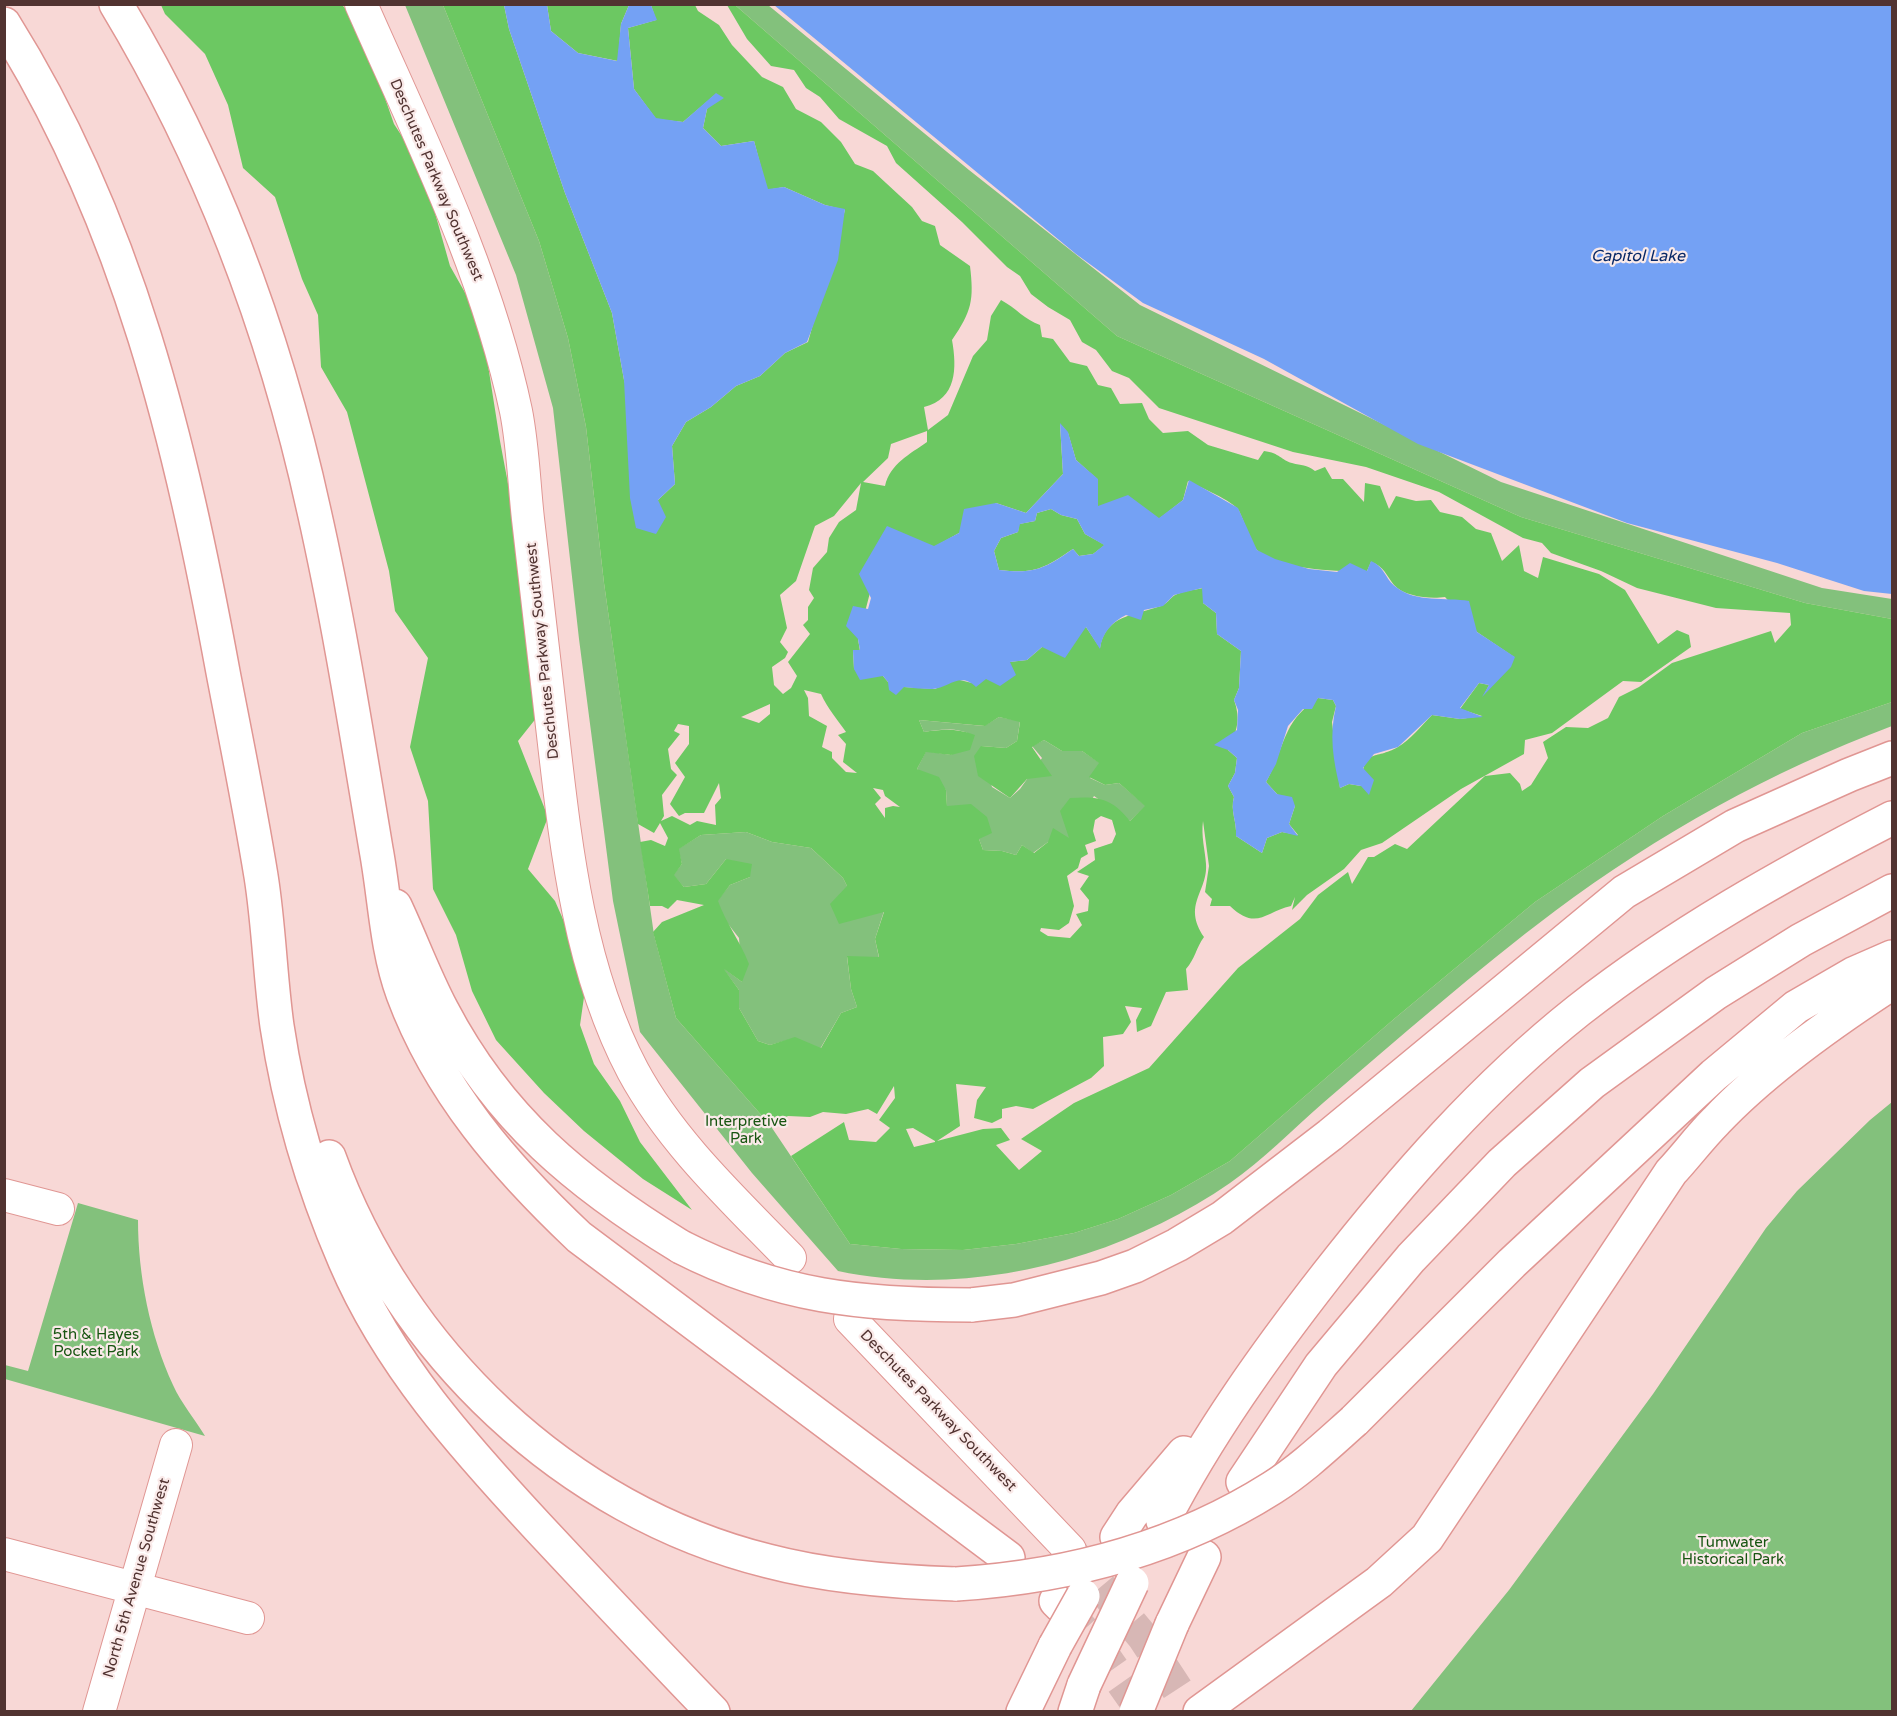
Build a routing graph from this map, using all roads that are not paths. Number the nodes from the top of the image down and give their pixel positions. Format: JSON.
{"nodes":[{"id":1,"x":116,"y":4,"type":"edge"},
{"id":2,"x":361,"y":4,"type":"edge"},
{"id":3,"x":4,"y":24,"type":"edge"},
{"id":4,"x":1893,"y":758,"type":"edge"},
{"id":5,"x":1893,"y":818,"type":"edge"},
{"id":6,"x":381,"y":874,"type":"junction"},
{"id":7,"x":261,"y":879,"type":"junction"},
{"id":8,"x":1893,"y":891,"type":"edge"},
{"id":9,"x":1893,"y":957,"type":"edge"},
{"id":10,"x":1893,"y":984,"type":"edge"},
{"id":11,"x":4,"y":1194,"type":"edge"},
{"id":12,"x":58,"y":1209,"type":"dead end"},
{"id":13,"x":790,"y":1258,"type":"dead end"},
{"id":14,"x":850,"y":1319,"type":"dead end"},
{"id":15,"x":1258,"y":1368,"type":"junction"},
{"id":16,"x":176,"y":1445,"type":"dead end"},
{"id":17,"x":1243,"y":1482,"type":"dead end"},
{"id":18,"x":1163,"y":1521,"type":"dead end"},
{"id":19,"x":1117,"y":1537,"type":"dead end"},
{"id":20,"x":1070,"y":1550,"type":"tunnel mouth"},
{"id":21,"x":4,"y":1554,"type":"edge"},
{"id":22,"x":1204,"y":1557,"type":"dead end"},
{"id":23,"x":1008,"y":1558,"type":"dead end"},
{"id":24,"x":1132,"y":1583,"type":"dead end"},
{"id":25,"x":134,"y":1589,"type":"junction"},
{"id":26,"x":1067,"y":1601,"type":"dead end"},
{"id":27,"x":608,"y":1603,"type":"junction"},
{"id":28,"x":248,"y":1618,"type":"dead end"},
{"id":29,"x":1079,"y":1698,"type":"edge"},
{"id":30,"x":1192,"y":1708,"type":"edge"},
{"id":31,"x":99,"y":1712,"type":"edge"},
{"id":32,"x":690,"y":1712,"type":"edge"},
{"id":33,"x":713,"y":1712,"type":"edge"},
{"id":34,"x":1023,"y":1712,"type":"edge"},
{"id":35,"x":1136,"y":1712,"type":"edge"}],
"edges":[{"from":1,"to":6,"type":"highway"},
{"from":2,"to":13,"type":"street","name":"Deschutes Parkway Southwest"},
{"from":3,"to":7,"type":"highway"},
{"from":4,"to":6,"type":"highway","bridge":true},
{"from":5,"to":15,"type":"highway"},
{"from":6,"to":23,"type":"highway"},
{"from":7,"to":9,"type":"highway","bridge":true},
{"from":7,"to":27,"type":"highway"},
{"from":8,"to":17,"type":"highway"},
{"from":10,"to":30,"type":"highway"},
{"from":11,"to":12,"type":"street"},
{"from":14,"to":20,"type":"street","name":"Deschutes Parkway Southwest"},
{"from":15,"to":18,"type":"highway"},
{"from":15,"to":19,"type":"highway"},
{"from":16,"to":25,"type":"street","name":"North 5th Avenue Southwest"},
{"from":21,"to":25,"type":"street"},
{"from":22,"to":35,"type":"highway","bridge":true},
{"from":24,"to":29,"type":"highway","bridge":true},
{"from":25,"to":28,"type":"street"},
{"from":25,"to":31,"type":"street","name":"North 5th Avenue Southwest"},
{"from":26,"to":34,"type":"highway","bridge":true},
{"from":27,"to":32,"type":"highway"},
{"from":27,"to":33,"type":"highway"}]}
